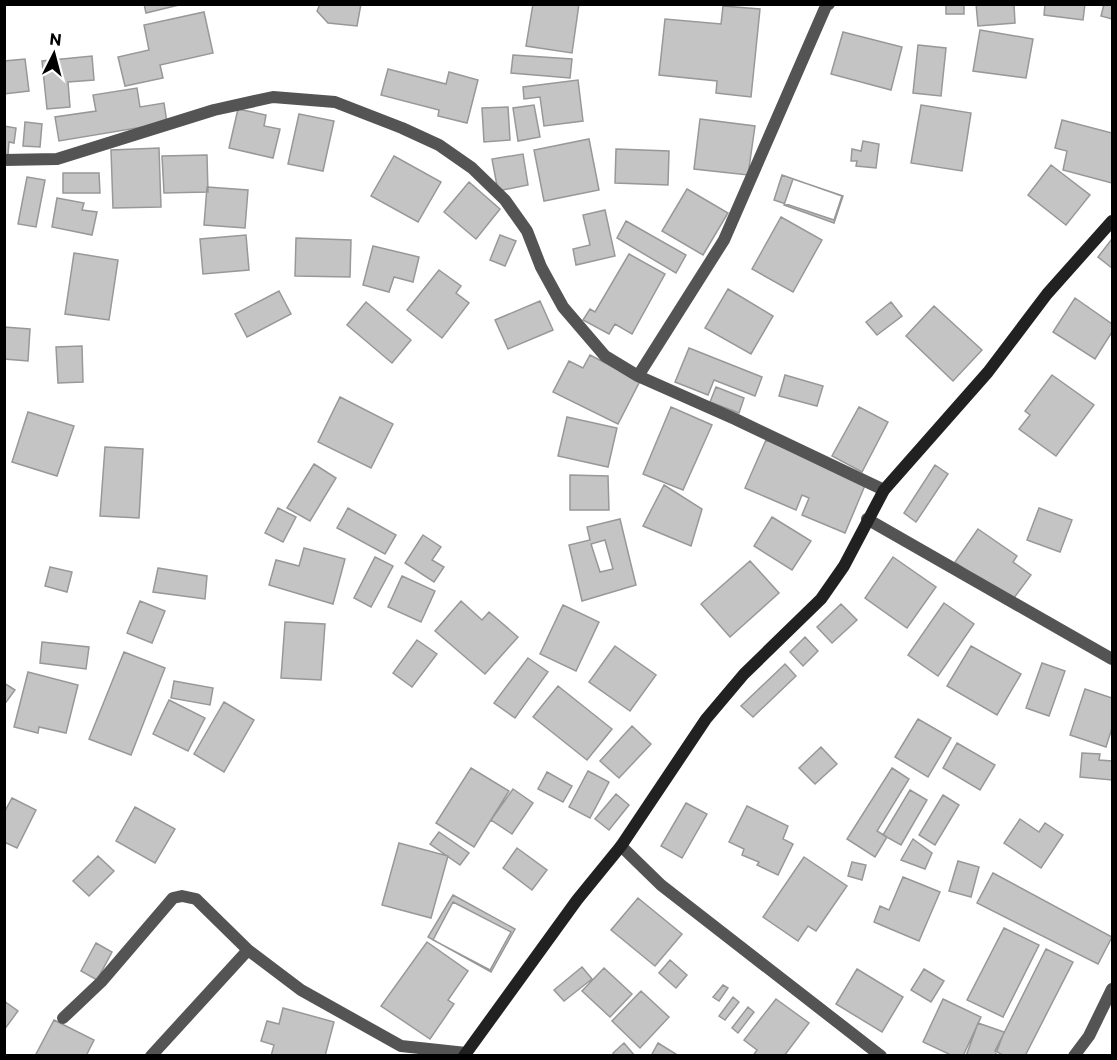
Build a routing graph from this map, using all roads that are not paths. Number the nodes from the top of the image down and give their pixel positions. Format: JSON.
{"nodes":[{"id":1,"x":829,"y":4,"type":"edge"},
{"id":2,"x":4,"y":160,"type":"edge"},
{"id":3,"x":1113,"y":220,"type":"edge"},
{"id":4,"x":638,"y":376,"type":"junction"},
{"id":5,"x":884,"y":490,"type":"junction"},
{"id":6,"x":867,"y":519,"type":"junction"},
{"id":7,"x":1113,"y":659,"type":"edge"},
{"id":8,"x":621,"y":846,"type":"junction"},
{"id":9,"x":248,"y":950,"type":"junction"},
{"id":10,"x":1113,"y":989,"type":"edge"},
{"id":11,"x":63,"y":1018,"type":"dead end"},
{"id":12,"x":465,"y":1054,"type":"edge"},
{"id":13,"x":151,"y":1056,"type":"edge"},
{"id":14,"x":881,"y":1056,"type":"edge"},
{"id":15,"x":1074,"y":1056,"type":"edge"}],
"edges":[{"from":1,"to":4,"type":"street"},
{"from":2,"to":4,"type":"street"},
{"from":3,"to":5,"type":"main road"},
{"from":4,"to":5,"type":"street"},
{"from":5,"to":6,"type":"main road"},
{"from":6,"to":7,"type":"street"},
{"from":6,"to":8,"type":"main road"},
{"from":8,"to":12,"type":"main road"},
{"from":8,"to":14,"type":"street"},
{"from":9,"to":11,"type":"street"},
{"from":9,"to":12,"type":"street"},
{"from":9,"to":13,"type":"street"},
{"from":10,"to":15,"type":"street"}]}
